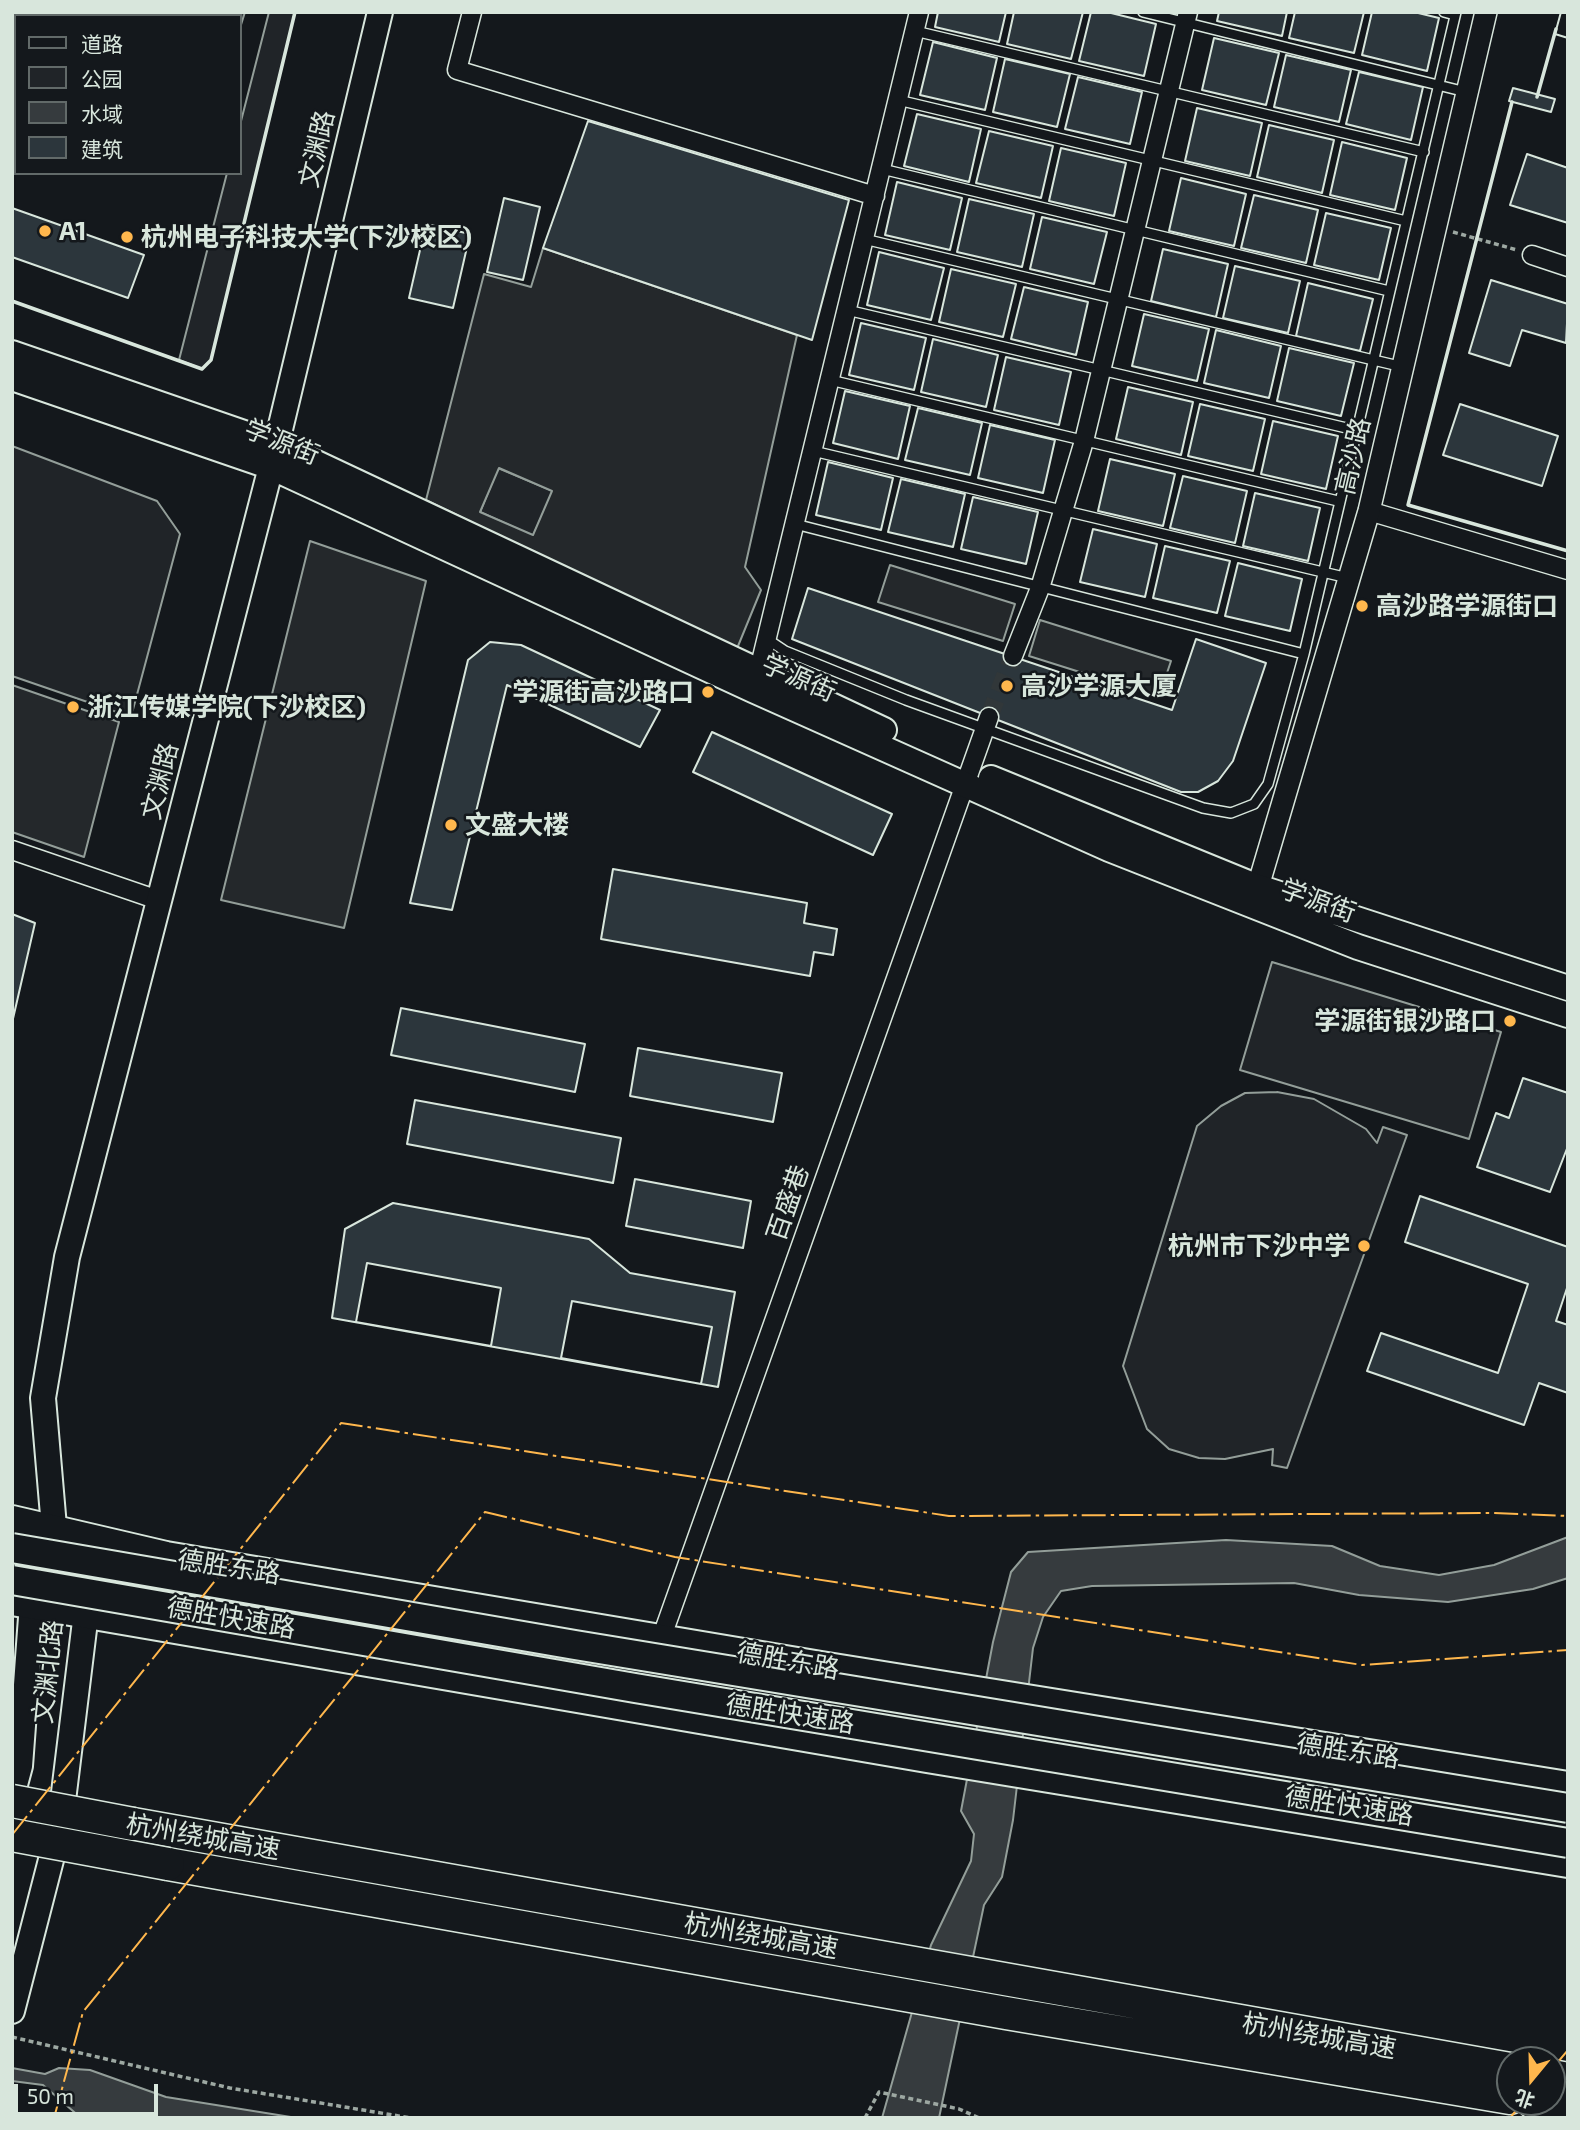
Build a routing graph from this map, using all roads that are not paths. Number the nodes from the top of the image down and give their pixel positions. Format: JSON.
{"nodes":[{"id":1,"x":380,"y":12,"type":"edge"},
{"id":2,"x":472,"y":12,"type":"edge"},
{"id":3,"x":919,"y":12,"type":"edge"},
{"id":4,"x":1143,"y":12,"type":"edge"},
{"id":5,"x":1444,"y":12,"type":"edge"},
{"id":6,"x":1486,"y":12,"type":"edge"},
{"id":7,"x":1455,"y":14,"type":"edge"},
{"id":8,"x":1187,"y":18,"type":"edge"},
{"id":9,"x":915,"y":31,"type":"junction"},
{"id":10,"x":1438,"y":84,"type":"junction"},
{"id":11,"x":1169,"y":92,"type":"junction"},
{"id":12,"x":1467,"y":92,"type":"junction"},
{"id":13,"x":898,"y":100,"type":"junction"},
{"id":14,"x":1423,"y":152,"type":"junction"},
{"id":15,"x":1152,"y":160,"type":"junction"},
{"id":16,"x":882,"y":169,"type":"junction"},
{"id":17,"x":875,"y":196,"type":"junction"},
{"id":18,"x":1406,"y":221,"type":"junction"},
{"id":19,"x":1135,"y":231,"type":"junction"},
{"id":20,"x":864,"y":239,"type":"junction"},
{"id":21,"x":1532,"y":255,"type":"road end"},
{"id":22,"x":1568,"y":267,"type":"edge"},
{"id":23,"x":1389,"y":291,"type":"junction"},
{"id":24,"x":1118,"y":302,"type":"junction"},
{"id":25,"x":847,"y":310,"type":"junction"},
{"id":26,"x":12,"y":353,"type":"edge"},
{"id":27,"x":1372,"y":361,"type":"junction"},
{"id":28,"x":1403,"y":367,"type":"junction"},
{"id":29,"x":1101,"y":370,"type":"junction"},
{"id":30,"x":12,"y":378,"type":"edge"},
{"id":31,"x":830,"y":380,"type":"junction"},
{"id":32,"x":1356,"y":430,"type":"junction"},
{"id":33,"x":1084,"y":441,"type":"junction"},
{"id":34,"x":813,"y":452,"type":"junction"},
{"id":35,"x":274,"y":456,"type":"junction"},
{"id":36,"x":1338,"y":501,"type":"junction"},
{"id":37,"x":1065,"y":510,"type":"junction"},
{"id":38,"x":1369,"y":511,"type":"junction"},
{"id":39,"x":795,"y":524,"type":"junction"},
{"id":40,"x":1568,"y":570,"type":"edge"},
{"id":41,"x":1322,"y":573,"type":"junction"},
{"id":42,"x":1349,"y":578,"type":"junction"},
{"id":43,"x":1040,"y":588,"type":"junction"},
{"id":44,"x":767,"y":639,"type":"junction"},
{"id":45,"x":1304,"y":654,"type":"junction"},
{"id":46,"x":1013,"y":656,"type":"tunnel mouth"},
{"id":47,"x":756,"y":681,"type":"junction"},
{"id":48,"x":987,"y":723,"type":"junction"},
{"id":49,"x":966,"y":777,"type":"junction"},
{"id":50,"x":12,"y":850,"type":"edge"},
{"id":51,"x":1255,"y":897,"type":"junction"},
{"id":52,"x":160,"y":901,"type":"junction"},
{"id":53,"x":1568,"y":988,"type":"edge"},
{"id":54,"x":1568,"y":1015,"type":"edge"},
{"id":55,"x":12,"y":1520,"type":"edge"},
{"id":56,"x":54,"y":1527,"type":"junction"},
{"id":57,"x":12,"y":1548,"type":"edge"},
{"id":58,"x":12,"y":1580,"type":"edge"},
{"id":59,"x":22,"y":1603,"type":"edge"},
{"id":60,"x":86,"y":1613,"type":"junction"},
{"id":61,"x":662,"y":1639,"type":"junction"},
{"id":62,"x":1568,"y":1786,"type":"edge"},
{"id":63,"x":12,"y":1798,"type":"edge"},
{"id":64,"x":1568,"y":1808,"type":"edge"},
{"id":65,"x":12,"y":1835,"type":"edge"},
{"id":66,"x":1568,"y":1843,"type":"edge"},
{"id":67,"x":1568,"y":1863,"type":"edge"},
{"id":68,"x":12,"y":2011,"type":"edge"},
{"id":69,"x":1496,"y":2067,"type":"edge"},
{"id":70,"x":1496,"y":2096,"type":"edge"}],
"edges":[{"from":1,"to":35,"type":"main road","name":"文渊路"},
{"from":2,"to":17,"type":"street"},
{"from":3,"to":9,"type":"street"},
{"from":4,"to":8,"type":"lane"},
{"from":5,"to":7,"type":"lane"},
{"from":6,"to":12,"type":"street","name":"高沙路"},
{"from":7,"to":10,"type":"lane"},
{"from":8,"to":10,"type":"lane"},
{"from":8,"to":11,"type":"street"},
{"from":9,"to":11,"type":"lane"},
{"from":9,"to":13,"type":"street"},
{"from":10,"to":12,"type":"lane"},
{"from":10,"to":14,"type":"lane"},
{"from":11,"to":14,"type":"lane"},
{"from":11,"to":15,"type":"street"},
{"from":12,"to":28,"type":"street","name":"高沙路"},
{"from":13,"to":15,"type":"lane"},
{"from":13,"to":16,"type":"street"},
{"from":14,"to":18,"type":"lane"},
{"from":15,"to":18,"type":"lane"},
{"from":15,"to":19,"type":"street"},
{"from":16,"to":17,"type":"street"},
{"from":16,"to":19,"type":"lane"},
{"from":17,"to":20,"type":"street"},
{"from":18,"to":23,"type":"lane"},
{"from":19,"to":23,"type":"lane"},
{"from":19,"to":24,"type":"street"},
{"from":20,"to":24,"type":"lane"},
{"from":20,"to":25,"type":"street"},
{"from":21,"to":22,"type":"street"},
{"from":23,"to":27,"type":"lane"},
{"from":24,"to":27,"type":"lane"},
{"from":24,"to":29,"type":"street"},
{"from":25,"to":29,"type":"lane"},
{"from":25,"to":31,"type":"street"},
{"from":26,"to":35,"type":"main road","name":"学源街"},
{"from":27,"to":28,"type":"lane"},
{"from":27,"to":32,"type":"lane"},
{"from":28,"to":38,"type":"street","name":"高沙路"},
{"from":29,"to":32,"type":"lane"},
{"from":29,"to":33,"type":"street"},
{"from":30,"to":35,"type":"main road","name":"学源街"},
{"from":31,"to":33,"type":"lane"},
{"from":31,"to":34,"type":"street"},
{"from":32,"to":36,"type":"lane"},
{"from":33,"to":36,"type":"lane"},
{"from":33,"to":37,"type":"street"},
{"from":34,"to":37,"type":"lane"},
{"from":34,"to":39,"type":"street"},
{"from":35,"to":47,"type":"main road","name":"学源街"},
{"from":35,"to":52,"type":"main road","name":"文渊路"},
{"from":36,"to":41,"type":"lane"},
{"from":37,"to":41,"type":"lane"},
{"from":37,"to":43,"type":"street"},
{"from":38,"to":40,"type":"street"},
{"from":38,"to":42,"type":"street","name":"高沙路"},
{"from":39,"to":43,"type":"lane"},
{"from":39,"to":44,"type":"street"},
{"from":41,"to":42,"type":"lane"},
{"from":41,"to":45,"type":"lane"},
{"from":42,"to":51,"type":"street","name":"高沙路"},
{"from":43,"to":45,"type":"lane"},
{"from":43,"to":46,"type":"street"},
{"from":44,"to":47,"type":"street"},
{"from":44,"to":48,"type":"lane"},
{"from":45,"to":48,"type":"lane"},
{"from":47,"to":49,"type":"main road","name":"学源街"},
{"from":48,"to":49,"type":"street","name":"百盛巷"},
{"from":49,"to":51,"type":"main road","name":"学源街"},
{"from":49,"to":61,"type":"street","name":"百盛巷"},
{"from":50,"to":52,"type":"street"},
{"from":51,"to":53,"type":"main road","name":"学源街"},
{"from":51,"to":54,"type":"main road","name":"学源街"},
{"from":52,"to":56,"type":"main road","name":"文渊路"},
{"from":55,"to":56,"type":"main road","name":"德胜东路"},
{"from":56,"to":59,"type":"main road","name":"文渊北路"},
{"from":56,"to":60,"type":"main road","name":"文渊北路"},
{"from":56,"to":61,"type":"main road","name":"德胜东路"},
{"from":57,"to":64,"type":"main road","name":"德胜快速路","bridge":true},
{"from":58,"to":66,"type":"main road","name":"德胜快速路","bridge":true},
{"from":59,"to":60,"type":"main road"},
{"from":59,"to":63,"type":"main road","name":"文渊北路"},
{"from":60,"to":67,"type":"main road"},
{"from":60,"to":68,"type":"main road","name":"文渊北路"},
{"from":61,"to":62,"type":"main road","name":"德胜东路"},
{"from":63,"to":69,"type":"highway","name":"杭州绕城高速","bridge":true},
{"from":65,"to":70,"type":"highway","name":"杭州绕城高速","bridge":true}]}
